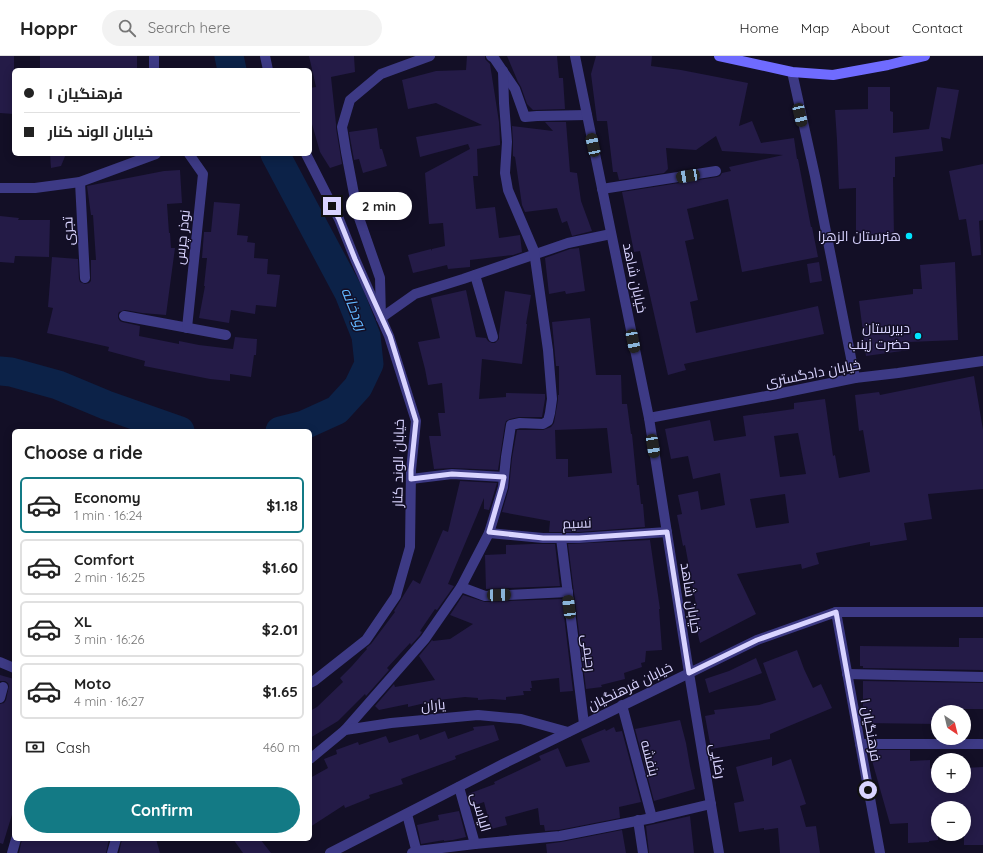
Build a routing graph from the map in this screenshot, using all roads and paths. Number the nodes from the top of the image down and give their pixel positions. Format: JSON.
{"nodes":[{"id":1,"x":154,"y":56,"type":"edge"},
{"id":2,"x":265,"y":56,"type":"edge"},
{"id":3,"x":430,"y":56,"type":"edge"},
{"id":4,"x":491,"y":56,"type":"edge"},
{"id":5,"x":575,"y":56,"type":"edge"},
{"id":6,"x":719,"y":56,"type":"edge"},
{"id":7,"x":925,"y":56,"type":"edge"},
{"id":8,"x":154,"y":68,"type":"edge"},
{"id":9,"x":268,"y":68,"type":"edge"},
{"id":10,"x":503,"y":71,"type":"junction"},
{"id":11,"x":792,"y":72,"type":"junction"},
{"id":12,"x":587,"y":115,"type":"junction"},
{"id":13,"x":151,"y":156,"type":"edge"},
{"id":14,"x":190,"y":156,"type":"edge"},
{"id":15,"x":307,"y":156,"type":"edge"},
{"id":16,"x":716,"y":171,"type":"dead end"},
{"id":17,"x":80,"y":182,"type":"junction"},
{"id":18,"x":0,"y":188,"type":"edge"},
{"id":19,"x":602,"y":190,"type":"junction"},
{"id":20,"x":611,"y":234,"type":"junction"},
{"id":21,"x":534,"y":254,"type":"junction"},
{"id":22,"x":475,"y":275,"type":"junction"},
{"id":23,"x":85,"y":278,"type":"dead end"},
{"id":24,"x":124,"y":316,"type":"dead end"},
{"id":25,"x":381,"y":318,"type":"junction"},
{"id":26,"x":187,"y":328,"type":"junction"},
{"id":27,"x":226,"y":335,"type":"dead end"},
{"id":28,"x":493,"y":337,"type":"dead end"},
{"id":29,"x":983,"y":360,"type":"edge"},
{"id":30,"x":855,"y":378,"type":"junction"},
{"id":31,"x":649,"y":418,"type":"junction"},
{"id":32,"x":504,"y":477,"type":"junction"},
{"id":33,"x":411,"y":479,"type":"junction"},
{"id":34,"x":489,"y":532,"type":"junction"},
{"id":35,"x":667,"y":532,"type":"junction"},
{"id":36,"x":561,"y":538,"type":"junction"},
{"id":37,"x":461,"y":587,"type":"junction"},
{"id":38,"x":568,"y":592,"type":"junction"},
{"id":39,"x":836,"y":612,"type":"junction"},
{"id":40,"x":983,"y":612,"type":"edge"},
{"id":41,"x":0,"y":662,"type":"edge"},
{"id":42,"x":12,"y":667,"type":"edge"},
{"id":43,"x":689,"y":673,"type":"junction"},
{"id":44,"x":847,"y":674,"type":"junction"},
{"id":45,"x":983,"y":676,"type":"edge"},
{"id":46,"x":312,"y":682,"type":"edge"},
{"id":47,"x":3,"y":687,"type":"dead end"},
{"id":48,"x":0,"y":698,"type":"edge"},
{"id":49,"x":622,"y":705,"type":"junction"},
{"id":50,"x":584,"y":724,"type":"junction"},
{"id":51,"x":345,"y":730,"type":"junction"},
{"id":52,"x":568,"y":732,"type":"junction"},
{"id":53,"x":860,"y":744,"type":"junction"},
{"id":54,"x":983,"y":744,"type":"edge"},
{"id":55,"x":312,"y":757,"type":"edge"},
{"id":56,"x":460,"y":787,"type":"junction"},
{"id":57,"x":711,"y":804,"type":"junction"},
{"id":58,"x":408,"y":814,"type":"junction"},
{"id":59,"x":652,"y":818,"type":"junction"},
{"id":60,"x":638,"y":820,"type":"junction"},
{"id":61,"x":15,"y":841,"type":"edge"},
{"id":62,"x":115,"y":841,"type":"edge"},
{"id":63,"x":476,"y":844,"type":"junction"},
{"id":64,"x":415,"y":852,"type":"edge"},
{"id":65,"x":12,"y":853,"type":"edge"},
{"id":66,"x":112,"y":853,"type":"edge"},
{"id":67,"x":330,"y":853,"type":"edge"},
{"id":68,"x":643,"y":853,"type":"edge"},
{"id":69,"x":719,"y":853,"type":"edge"},
{"id":70,"x":880,"y":853,"type":"edge"}],
"edges":[{"from":1,"to":8,"type":"street"},
{"from":2,"to":9,"type":"street"},
{"from":3,"to":25,"type":"street"},
{"from":4,"to":10,"type":"street"},
{"from":5,"to":12,"type":"street","name":"خیابان شاهد"},
{"from":6,"to":11,"type":"main road"},
{"from":7,"to":11,"type":"main road"},
{"from":10,"to":12,"type":"street"},
{"from":10,"to":21,"type":"street"},
{"from":11,"to":30,"type":"street"},
{"from":12,"to":19,"type":"street","name":"خیابان شاهد"},
{"from":13,"to":17,"type":"street"},
{"from":14,"to":26,"type":"street","name":"نوذر چرس"},
{"from":15,"to":25,"type":"street","name":"خیابان الوند کنار"},
{"from":16,"to":19,"type":"street"},
{"from":17,"to":18,"type":"street"},
{"from":17,"to":23,"type":"street","name":"تجری"},
{"from":19,"to":20,"type":"street","name":"خیابان شاهد"},
{"from":20,"to":21,"type":"street"},
{"from":20,"to":31,"type":"street","name":"خیابان شاهد"},
{"from":21,"to":22,"type":"street"},
{"from":21,"to":32,"type":"street"},
{"from":22,"to":25,"type":"street"},
{"from":22,"to":28,"type":"street"},
{"from":24,"to":26,"type":"street"},
{"from":25,"to":33,"type":"street","name":"خیابان الوند کنار"},
{"from":26,"to":27,"type":"street"},
{"from":29,"to":30,"type":"street","name":"خیابان دادگستری"},
{"from":30,"to":31,"type":"street","name":"خیابان دادگستری"},
{"from":31,"to":35,"type":"street","name":"خیابان شاهد"},
{"from":32,"to":33,"type":"street"},
{"from":32,"to":34,"type":"street"},
{"from":33,"to":46,"type":"street","name":"خیابان الوند کنار"},
{"from":34,"to":36,"type":"street","name":"نسیم"},
{"from":34,"to":37,"type":"street"},
{"from":35,"to":36,"type":"street","name":"نسیم"},
{"from":35,"to":43,"type":"street","name":"خیابان شاهد"},
{"from":36,"to":38,"type":"street","name":"رحیمی"},
{"from":37,"to":38,"type":"street"},
{"from":37,"to":51,"type":"street"},
{"from":38,"to":50,"type":"street","name":"رحیمی"},
{"from":39,"to":40,"type":"street","name":"خیابان فرهنگیان"},
{"from":39,"to":43,"type":"street","name":"خیابان فرهنگیان"},
{"from":39,"to":44,"type":"street","name":"فرهنگیان ۱"},
{"from":41,"to":42,"type":"street"},
{"from":43,"to":49,"type":"street","name":"خیابان فرهنگیان"},
{"from":43,"to":57,"type":"street","name":"رضایی"},
{"from":44,"to":45,"type":"street"},
{"from":44,"to":53,"type":"street","name":"فرهنگیان ۱"},
{"from":47,"to":48,"type":"street"},
{"from":49,"to":50,"type":"street","name":"خیابان فرهنگیان"},
{"from":49,"to":59,"type":"street","name":"بنفشه"},
{"from":50,"to":52,"type":"street","name":"خیابان فرهنگیان"},
{"from":51,"to":52,"type":"street","name":"یاران"},
{"from":51,"to":55,"type":"street"},
{"from":52,"to":56,"type":"street","name":"خیابان فرهنگیان"},
{"from":53,"to":54,"type":"street"},
{"from":53,"to":70,"type":"street","name":"فرهنگیان ۱"},
{"from":56,"to":58,"type":"street","name":"خیابان فرهنگیان"},
{"from":56,"to":63,"type":"street","name":"الیاسی"},
{"from":57,"to":59,"type":"street"},
{"from":57,"to":69,"type":"street","name":"رضایی"},
{"from":58,"to":64,"type":"street"},
{"from":58,"to":67,"type":"street","name":"خیابان فرهنگیان"},
{"from":59,"to":60,"type":"street"},
{"from":60,"to":63,"type":"street"},
{"from":60,"to":68,"type":"street"},
{"from":61,"to":65,"type":"street"},
{"from":62,"to":66,"type":"street"},
{"from":63,"to":64,"type":"street"}]}
